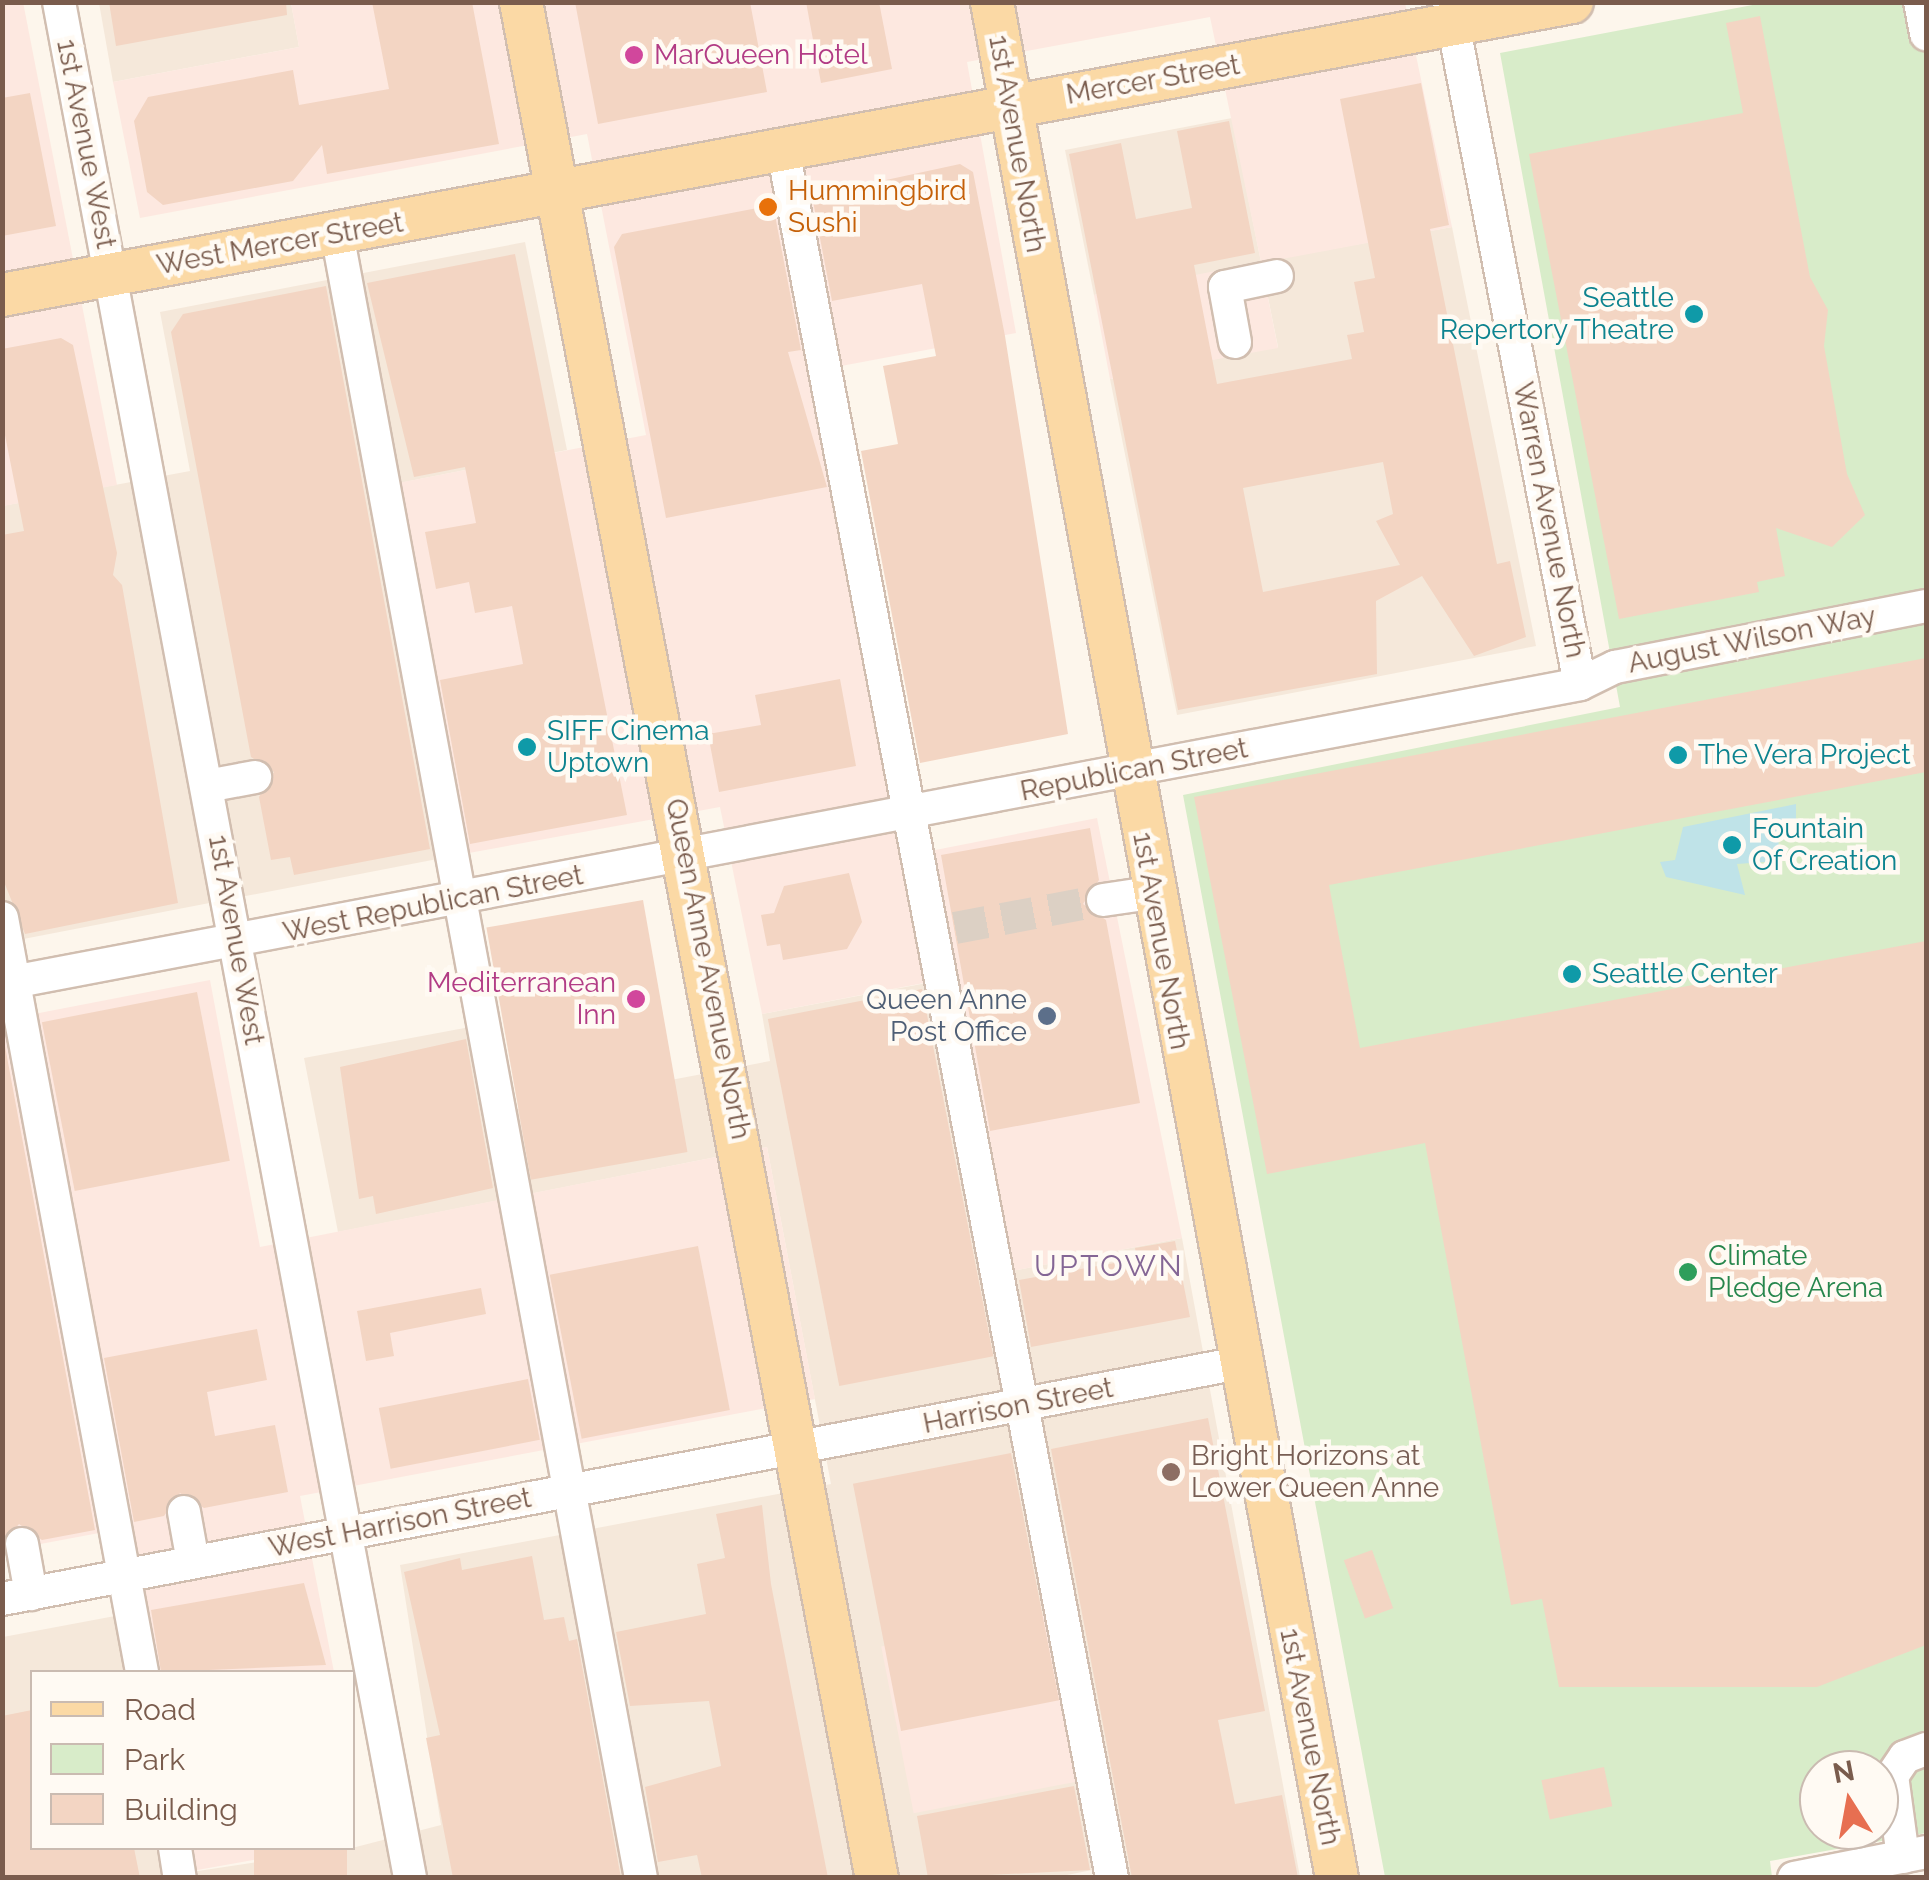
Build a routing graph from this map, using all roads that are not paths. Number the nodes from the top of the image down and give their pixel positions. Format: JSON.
{"nodes":[{"id":1,"x":59,"y":2,"type":"edge"},
{"id":2,"x":520,"y":2,"type":"edge"},
{"id":3,"x":992,"y":2,"type":"edge"},
{"id":4,"x":1572,"y":2,"type":"edge"},
{"id":5,"x":1920,"y":2,"type":"edge"},
{"id":6,"x":1452,"y":14,"type":"edge"},
{"id":7,"x":1926,"y":34,"type":"edge"},
{"id":8,"x":1010,"y":106,"type":"junction"},
{"id":9,"x":783,"y":150,"type":"junction"},
{"id":10,"x":557,"y":192,"type":"junction"},
{"id":11,"x":337,"y":233,"type":"junction"},
{"id":12,"x":112,"y":275,"type":"junction"},
{"id":13,"x":1277,"y":276,"type":"dead end"},
{"id":14,"x":2,"y":295,"type":"edge"},
{"id":15,"x":1235,"y":342,"type":"dead end"},
{"id":16,"x":1926,"y":606,"type":"edge"},
{"id":17,"x":1580,"y":684,"type":"junction"},
{"id":18,"x":1130,"y":771,"type":"junction"},
{"id":19,"x":255,"y":777,"type":"dead end"},
{"id":20,"x":207,"y":786,"type":"junction"},
{"id":21,"x":913,"y":813,"type":"junction"},
{"id":22,"x":688,"y":856,"type":"junction"},
{"id":23,"x":1151,"y":893,"type":"junction"},
{"id":24,"x":458,"y":899,"type":"junction"},
{"id":25,"x":1103,"y":900,"type":"tunnel mouth"},
{"id":26,"x":2,"y":918,"type":"edge"},
{"id":27,"x":236,"y":940,"type":"junction"},
{"id":28,"x":8,"y":983,"type":"edge"},
{"id":29,"x":1238,"y":1363,"type":"junction"},
{"id":30,"x":1023,"y":1405,"type":"junction"},
{"id":31,"x":797,"y":1448,"type":"junction"},
{"id":32,"x":568,"y":1492,"type":"junction"},
{"id":33,"x":184,"y":1512,"type":"dead end"},
{"id":34,"x":345,"y":1533,"type":"junction"},
{"id":35,"x":22,"y":1544,"type":"dead end"},
{"id":36,"x":193,"y":1562,"type":"junction"},
{"id":37,"x":123,"y":1576,"type":"junction"},
{"id":38,"x":17,"y":1596,"type":"edge"},
{"id":39,"x":142,"y":1670,"type":"edge"},
{"id":40,"x":1926,"y":1749,"type":"edge"},
{"id":41,"x":174,"y":1850,"type":"edge"},
{"id":42,"x":1914,"y":1854,"type":"edge"},
{"id":43,"x":1796,"y":1877,"type":"edge"},
{"id":44,"x":180,"y":1878,"type":"edge"},
{"id":45,"x":410,"y":1878,"type":"edge"},
{"id":46,"x":641,"y":1878,"type":"edge"},
{"id":47,"x":877,"y":1878,"type":"edge"},
{"id":48,"x":1112,"y":1878,"type":"edge"},
{"id":49,"x":1336,"y":1878,"type":"edge"}],
"edges":[{"from":1,"to":12,"type":"street","name":"1st Avenue West"},
{"from":2,"to":10,"type":"main road","name":"Queen Anne Avenue North"},
{"from":3,"to":8,"type":"main road","name":"1st Avenue North"},
{"from":4,"to":6,"type":"main road","name":"Mercer Street"},
{"from":5,"to":7,"type":"street"},
{"from":6,"to":8,"type":"main road","name":"Mercer Street"},
{"from":6,"to":17,"type":"street","name":"Warren Avenue North"},
{"from":8,"to":9,"type":"main road","name":"Mercer Street"},
{"from":8,"to":18,"type":"main road","name":"1st Avenue North"},
{"from":9,"to":10,"type":"main road","name":"Mercer Street"},
{"from":9,"to":21,"type":"street"},
{"from":10,"to":11,"type":"main road","name":"West Mercer Street"},
{"from":10,"to":22,"type":"main road","name":"Queen Anne Avenue North"},
{"from":11,"to":12,"type":"main road","name":"West Mercer Street"},
{"from":11,"to":24,"type":"street"},
{"from":12,"to":14,"type":"main road","name":"West Mercer Street"},
{"from":12,"to":20,"type":"street","name":"1st Avenue West"},
{"from":13,"to":15,"type":"street"},
{"from":16,"to":17,"type":"street","name":"August Wilson Way"},
{"from":17,"to":18,"type":"street","name":"Republican Street"},
{"from":18,"to":21,"type":"street","name":"Republican Street"},
{"from":18,"to":23,"type":"main road","name":"1st Avenue North"},
{"from":19,"to":20,"type":"street"},
{"from":20,"to":27,"type":"street","name":"1st Avenue West"},
{"from":21,"to":22,"type":"street","name":"Republican Street"},
{"from":21,"to":30,"type":"street"},
{"from":22,"to":24,"type":"street","name":"West Republican Street"},
{"from":22,"to":31,"type":"main road","name":"Queen Anne Avenue North"},
{"from":23,"to":25,"type":"street"},
{"from":23,"to":29,"type":"main road","name":"1st Avenue North"},
{"from":24,"to":27,"type":"street","name":"West Republican Street"},
{"from":24,"to":32,"type":"street"},
{"from":26,"to":28,"type":"street"},
{"from":27,"to":28,"type":"street","name":"West Republican Street"},
{"from":27,"to":34,"type":"street","name":"1st Avenue West"},
{"from":28,"to":37,"type":"street"},
{"from":29,"to":30,"type":"street","name":"Harrison Street"},
{"from":29,"to":49,"type":"main road","name":"1st Avenue North"},
{"from":30,"to":31,"type":"street","name":"Harrison Street"},
{"from":30,"to":48,"type":"street"},
{"from":31,"to":32,"type":"street","name":"West Harrison Street"},
{"from":31,"to":47,"type":"main road","name":"Queen Anne Avenue North"},
{"from":32,"to":34,"type":"street","name":"West Harrison Street"},
{"from":32,"to":46,"type":"street"},
{"from":33,"to":36,"type":"street"},
{"from":34,"to":36,"type":"street","name":"West Harrison Street"},
{"from":34,"to":45,"type":"street","name":"1st Avenue West"},
{"from":35,"to":38,"type":"street"},
{"from":36,"to":37,"type":"street","name":"West Harrison Street"},
{"from":37,"to":38,"type":"street","name":"West Harrison Street"},
{"from":37,"to":39,"type":"street"},
{"from":40,"to":42,"type":"street"},
{"from":41,"to":44,"type":"street"},
{"from":42,"to":43,"type":"street"}]}
